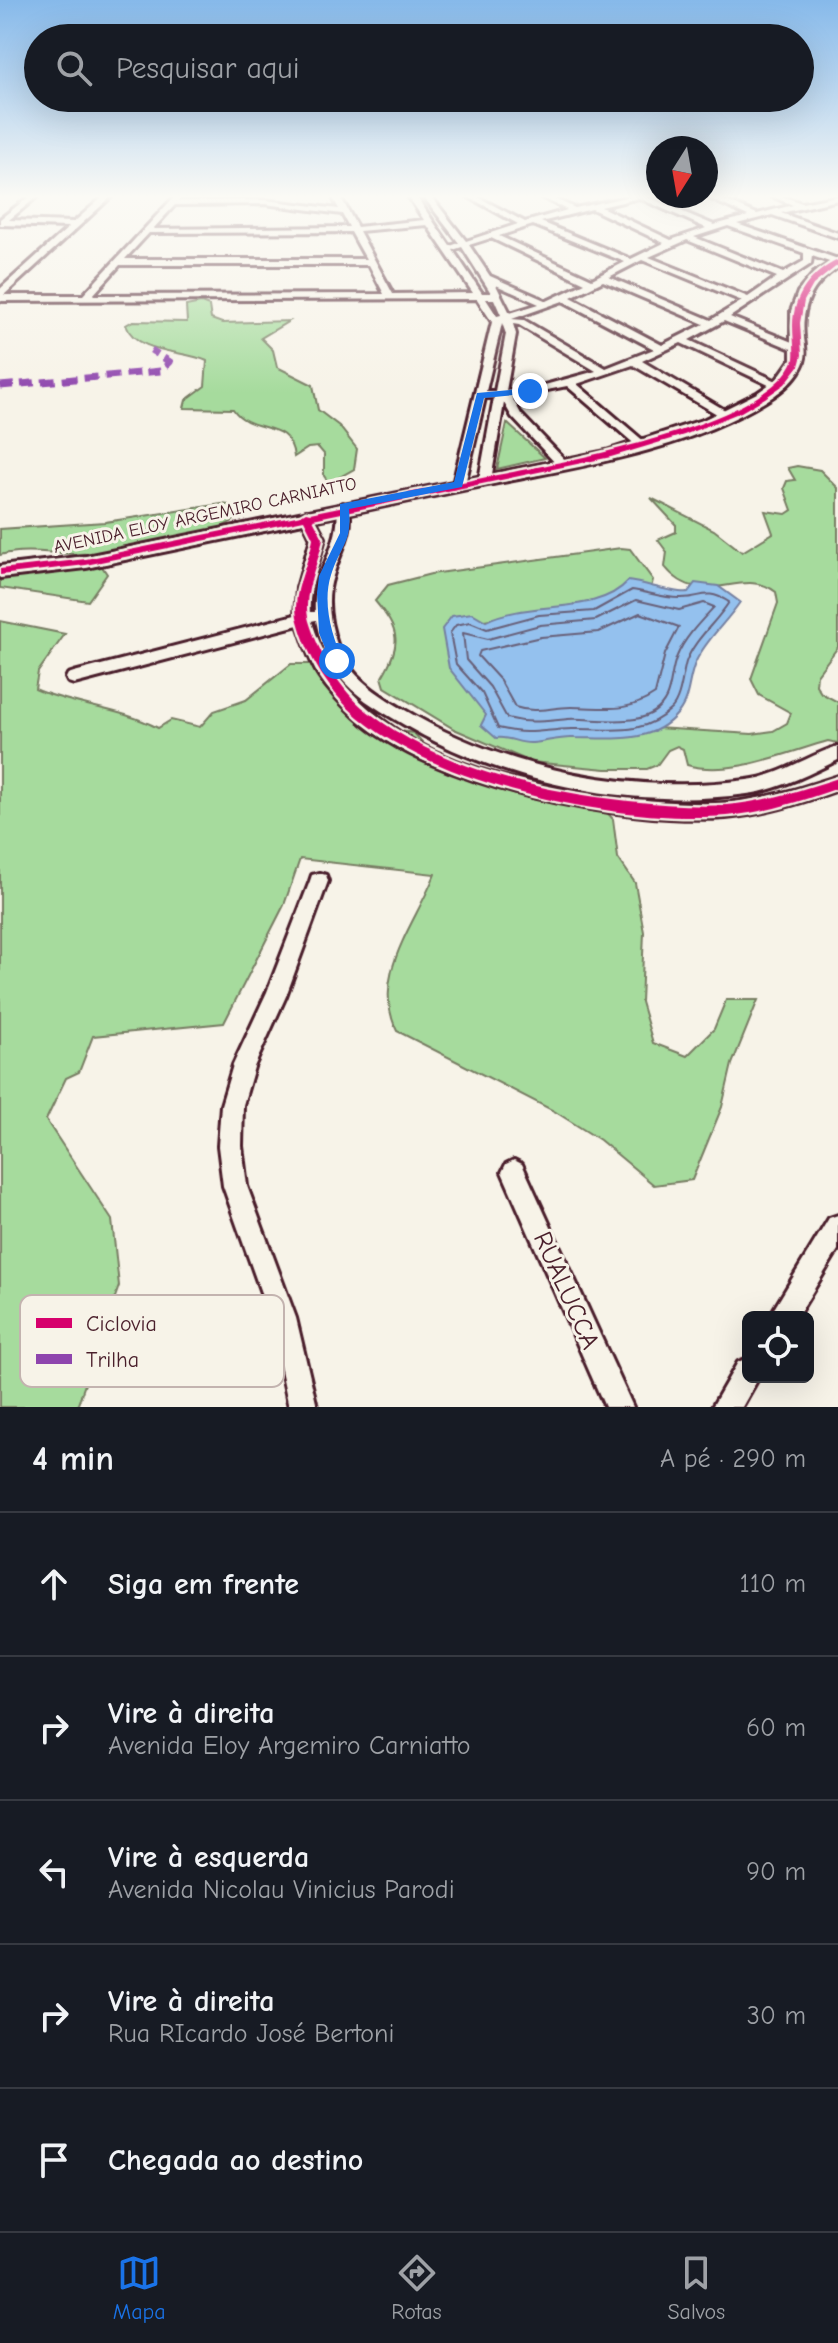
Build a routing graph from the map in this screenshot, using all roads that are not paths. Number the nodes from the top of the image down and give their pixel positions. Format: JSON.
{"nodes":[{"id":1,"x":37,"y":262,"type":"edge"},
{"id":2,"x":117,"y":262,"type":"joint"},
{"id":3,"x":373,"y":262,"type":"joint"},
{"id":4,"x":456,"y":262,"type":"edge"},
{"id":5,"x":474,"y":262,"type":"edge"},
{"id":6,"x":547,"y":262,"type":"edge"},
{"id":7,"x":632,"y":262,"type":"edge"},
{"id":8,"x":653,"y":262,"type":"edge"},
{"id":9,"x":746,"y":262,"type":"edge"},
{"id":10,"x":808,"y":262,"type":"edge"},
{"id":11,"x":838,"y":262,"type":"edge"},
{"id":12,"x":781,"y":276,"type":"junction"},
{"id":13,"x":486,"y":277,"type":"junction"},
{"id":14,"x":601,"y":277,"type":"junction"},
{"id":15,"x":590,"y":282,"type":"junction"},
{"id":16,"x":0,"y":296,"type":"edge"},
{"id":17,"x":495,"y":296,"type":"junction"},
{"id":18,"x":562,"y":296,"type":"junction"},
{"id":19,"x":391,"y":298,"type":"junction"},
{"id":20,"x":480,"y":298,"type":"junction"},
{"id":21,"x":84,"y":299,"type":"junction"},
{"id":22,"x":745,"y":299,"type":"junction"},
{"id":23,"x":547,"y":304,"type":"junction"},
{"id":24,"x":723,"y":317,"type":"junction"},
{"id":25,"x":502,"y":320,"type":"junction"},
{"id":26,"x":711,"y":323,"type":"junction"},
{"id":27,"x":682,"y":340,"type":"junction"},
{"id":28,"x":660,"y":348,"type":"junction"},
{"id":29,"x":798,"y":348,"type":"junction"},
{"id":30,"x":633,"y":360,"type":"junction"},
{"id":31,"x":602,"y":370,"type":"junction"},
{"id":32,"x":568,"y":382,"type":"junction"},
{"id":33,"x":777,"y":385,"type":"junction"},
{"id":34,"x":480,"y":395,"type":"junction"},
{"id":35,"x":503,"y":395,"type":"junction"},
{"id":36,"x":726,"y":415,"type":"junction"},
{"id":37,"x":642,"y":445,"type":"junction"},
{"id":38,"x":563,"y":464,"type":"junction"},
{"id":39,"x":485,"y":480,"type":"junction"},
{"id":40,"x":459,"y":484,"type":"junction"},
{"id":41,"x":343,"y":507,"type":"junction"},
{"id":42,"x":306,"y":515,"type":"junction"},
{"id":43,"x":0,"y":572,"type":"edge"},
{"id":44,"x":324,"y":614,"type":"junction"},
{"id":45,"x":302,"y":618,"type":"junction"},
{"id":46,"x":74,"y":678,"type":"dead end"},
{"id":47,"x":838,"y":753,"type":"edge"},
{"id":48,"x":838,"y":783,"type":"edge"},
{"id":49,"x":319,"y":881,"type":"dead end"},
{"id":50,"x":514,"y":1172,"type":"dead end"},
{"id":51,"x":836,"y":1237,"type":"edge"},
{"id":52,"x":275,"y":1295,"type":"edge"},
{"id":53,"x":786,"y":1311,"type":"edge"},
{"id":54,"x":284,"y":1322,"type":"edge"},
{"id":55,"x":742,"y":1382,"type":"edge"},
{"id":56,"x":303,"y":1407,"type":"edge"},
{"id":57,"x":619,"y":1407,"type":"edge"},
{"id":58,"x":726,"y":1407,"type":"edge"}],
"edges":[{"from":1,"to":16,"type":"street"},
{"from":2,"to":3,"type":"street"},
{"from":2,"to":21,"type":"street"},
{"from":3,"to":19,"type":"street"},
{"from":4,"to":20,"type":"street"},
{"from":5,"to":13,"type":"street"},
{"from":6,"to":15,"type":"street"},
{"from":7,"to":14,"type":"street"},
{"from":8,"to":22,"type":"street"},
{"from":9,"to":12,"type":"street"},
{"from":10,"to":12,"type":"street"},
{"from":11,"to":29,"type":"street","name":"AVENIDA ELOY ARGEMIRO CARNIATTO"},
{"from":12,"to":22,"type":"street"},
{"from":13,"to":17,"type":"street"},
{"from":13,"to":23,"type":"street"},
{"from":14,"to":15,"type":"street"},
{"from":14,"to":26,"type":"street"},
{"from":15,"to":18,"type":"street"},
{"from":16,"to":21,"type":"street"},
{"from":17,"to":20,"type":"street"},
{"from":17,"to":25,"type":"street"},
{"from":18,"to":23,"type":"street"},
{"from":18,"to":28,"type":"street"},
{"from":19,"to":20,"type":"street"},
{"from":19,"to":21,"type":"street"},
{"from":20,"to":25,"type":"street"},
{"from":22,"to":24,"type":"street"},
{"from":23,"to":25,"type":"street"},
{"from":24,"to":26,"type":"street"},
{"from":24,"to":29,"type":"street"},
{"from":25,"to":31,"type":"street"},
{"from":25,"to":34,"type":"street"},
{"from":25,"to":35,"type":"street"},
{"from":26,"to":27,"type":"street"},
{"from":27,"to":28,"type":"street"},
{"from":27,"to":33,"type":"street"},
{"from":28,"to":30,"type":"street"},
{"from":29,"to":33,"type":"street","name":"AVENIDA ELOY ARGEMIRO CARNIATTO"},
{"from":30,"to":31,"type":"street"},
{"from":30,"to":36,"type":"street"},
{"from":31,"to":32,"type":"street"},
{"from":32,"to":35,"type":"street"},
{"from":32,"to":37,"type":"street"},
{"from":33,"to":36,"type":"street","name":"AVENIDA ELOY ARGEMIRO CARNIATTO"},
{"from":34,"to":35,"type":"street"},
{"from":34,"to":40,"type":"street"},
{"from":35,"to":38,"type":"street"},
{"from":35,"to":39,"type":"street"},
{"from":36,"to":37,"type":"street","name":"AVENIDA ELOY ARGEMIRO CARNIATTO"},
{"from":37,"to":38,"type":"street","name":"AVENIDA ELOY ARGEMIRO CARNIATTO"},
{"from":38,"to":39,"type":"street","name":"AVENIDA ELOY ARGEMIRO CARNIATTO"},
{"from":39,"to":40,"type":"street","name":"AVENIDA ELOY ARGEMIRO CARNIATTO"},
{"from":40,"to":41,"type":"street","name":"AVENIDA ELOY ARGEMIRO CARNIATTO"},
{"from":41,"to":42,"type":"street","name":"AVENIDA ELOY ARGEMIRO CARNIATTO"},
{"from":41,"to":44,"type":"street"},
{"from":42,"to":43,"type":"street","name":"AVENIDA ELOY ARGEMIRO CARNIATTO"},
{"from":42,"to":45,"type":"street"},
{"from":44,"to":45,"type":"street"},
{"from":44,"to":47,"type":"street"},
{"from":45,"to":46,"type":"street"},
{"from":45,"to":48,"type":"street"},
{"from":49,"to":52,"type":"street"},
{"from":50,"to":57,"type":"street","name":"RUALUCCA"},
{"from":51,"to":53,"type":"street"},
{"from":54,"to":56,"type":"street"},
{"from":55,"to":58,"type":"street"}]}
